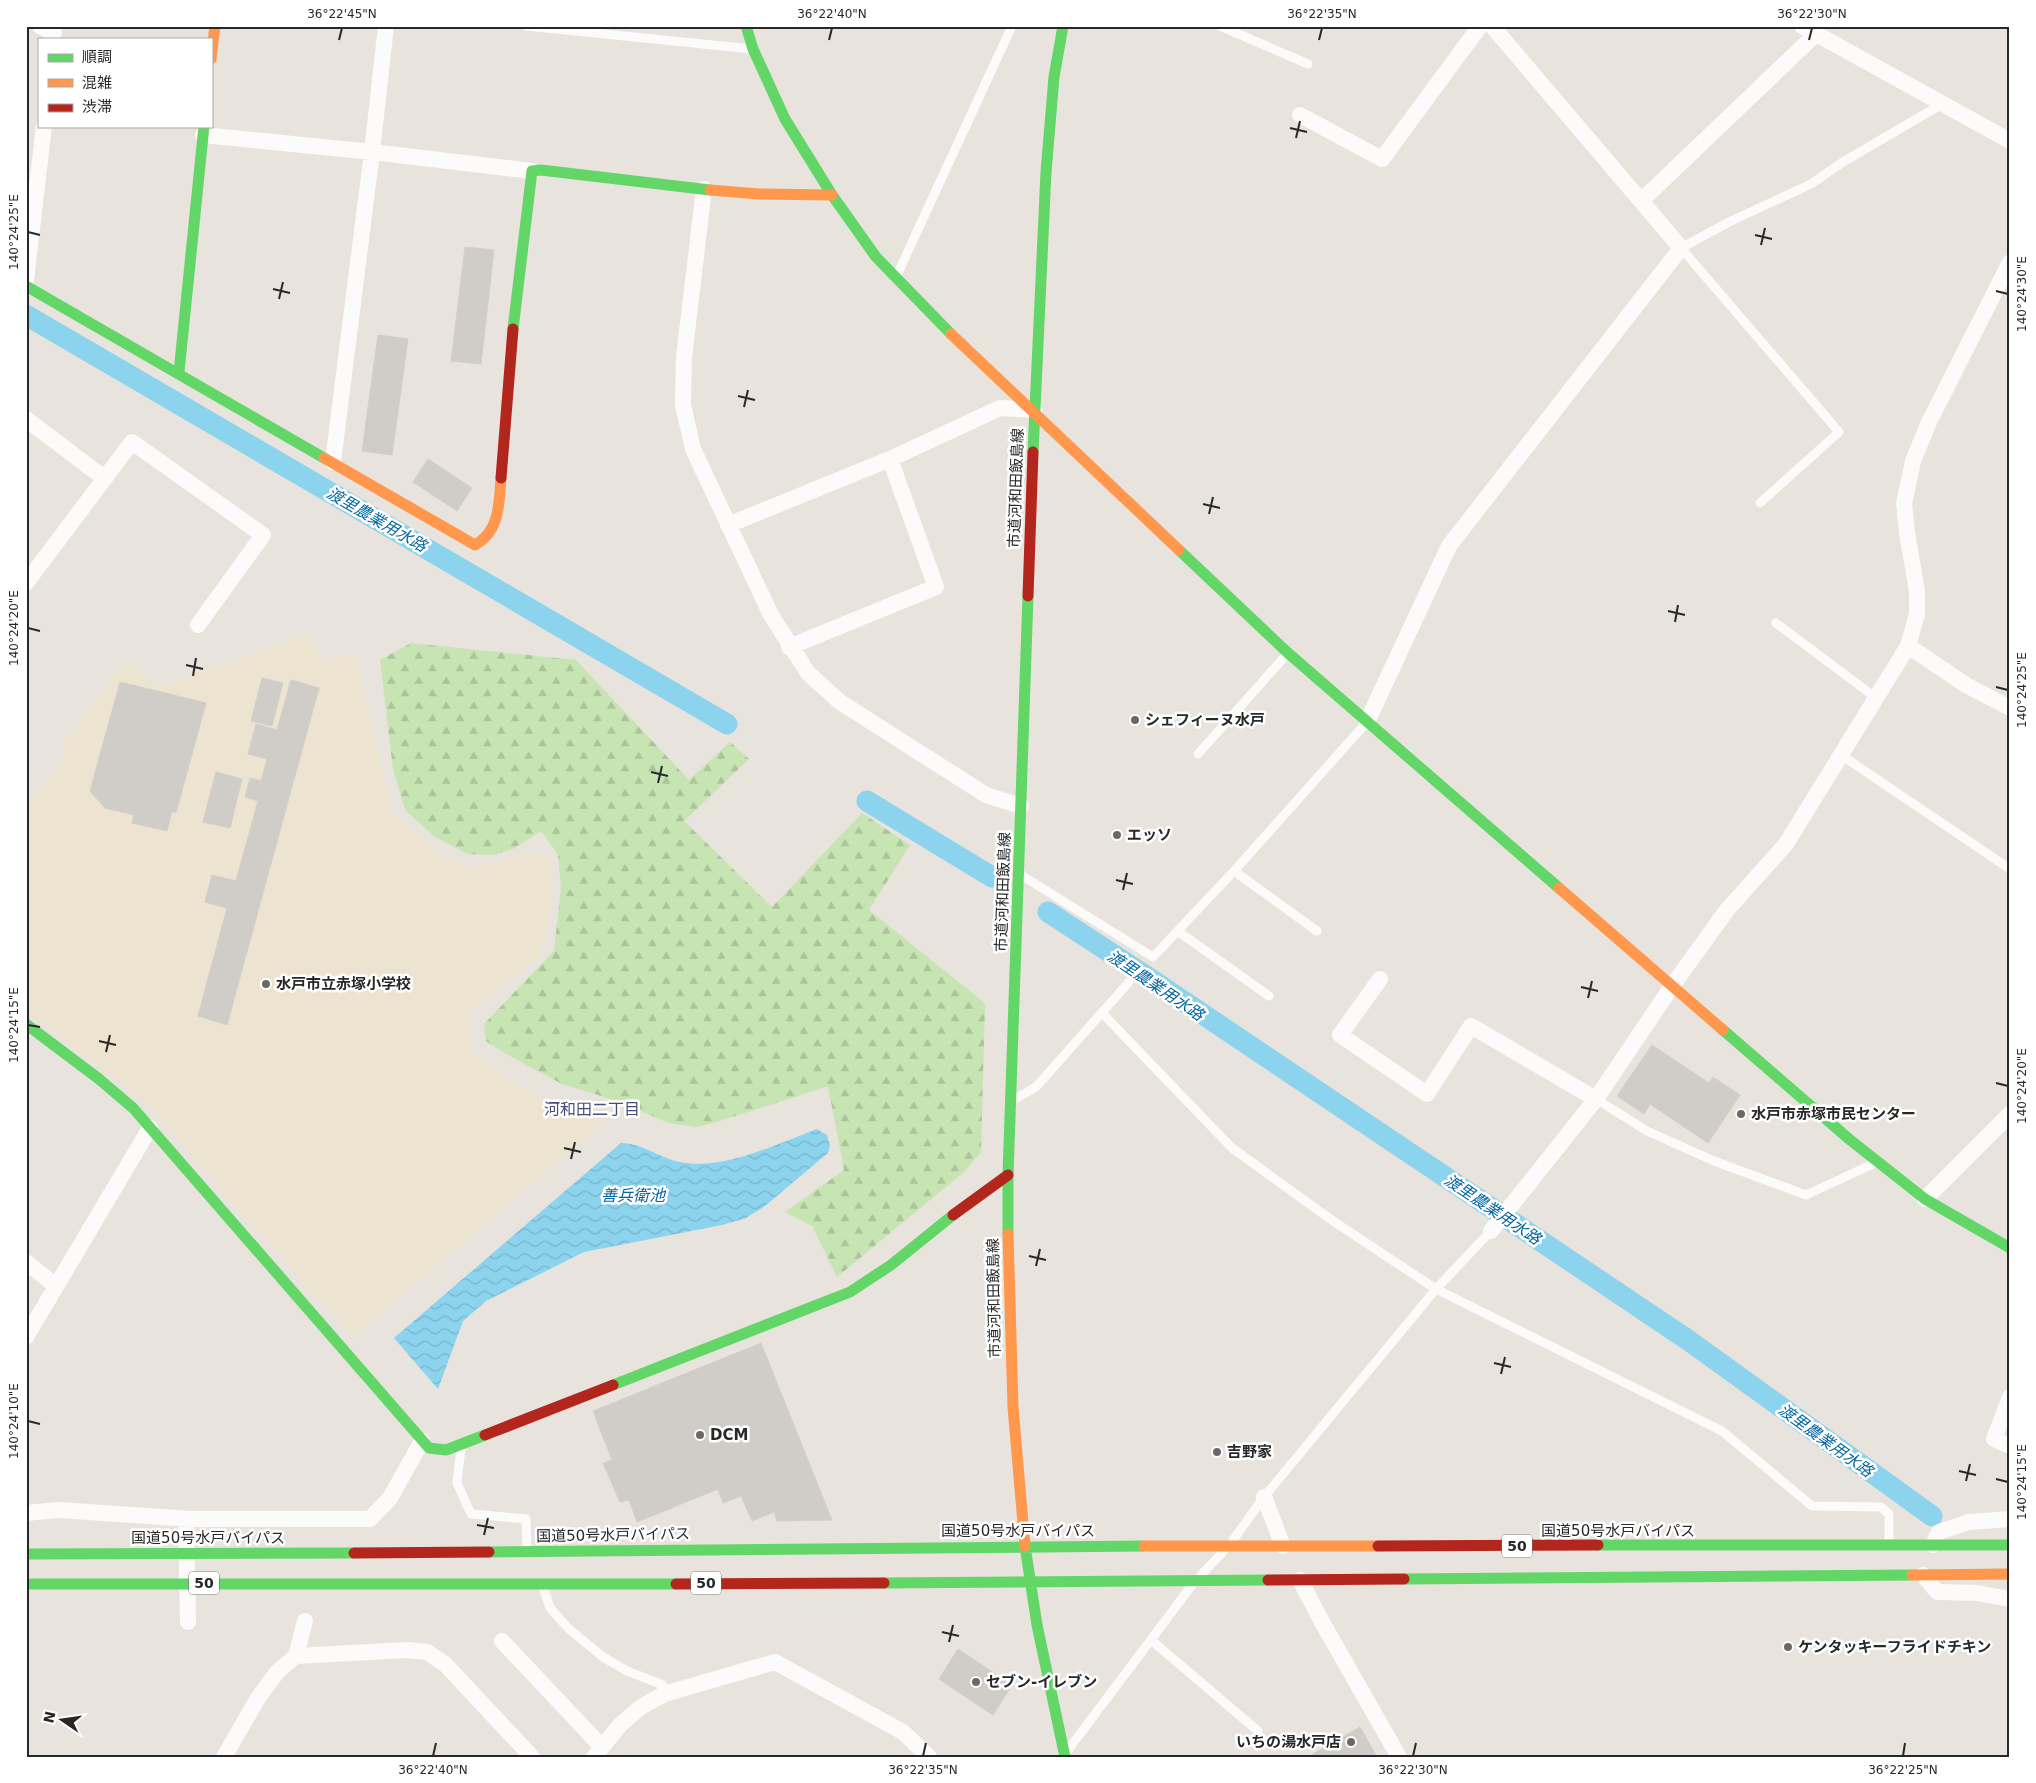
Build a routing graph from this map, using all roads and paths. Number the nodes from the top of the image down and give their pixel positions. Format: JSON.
{"nodes":[{"id":1,"x":215,"y":26,"type":"edge"},
{"id":2,"x":386,"y":26,"type":"edge"},
{"id":3,"x":526,"y":26,"type":"edge"},
{"id":4,"x":746,"y":26,"type":"edge"},
{"id":5,"x":1012,"y":26,"type":"edge"},
{"id":6,"x":1063,"y":26,"type":"edge"},
{"id":7,"x":1220,"y":26,"type":"edge"},
{"id":8,"x":1480,"y":26,"type":"edge"},
{"id":9,"x":1492,"y":26,"type":"edge"},
{"id":10,"x":1809,"y":30,"type":"edge"},
{"id":11,"x":753,"y":50,"type":"junction"},
{"id":12,"x":212,"y":51,"type":"edge"},
{"id":13,"x":1308,"y":64,"type":"dead end"},
{"id":14,"x":1942,"y":104,"type":"junction"},
{"id":15,"x":1300,"y":116,"type":"dead end"},
{"id":16,"x":44,"y":128,"type":"edge"},
{"id":17,"x":204,"y":131,"type":"edge"},
{"id":18,"x":2010,"y":141,"type":"edge"},
{"id":19,"x":372,"y":152,"type":"junction"},
{"id":20,"x":532,"y":172,"type":"junction"},
{"id":21,"x":704,"y":189,"type":"junction"},
{"id":22,"x":832,"y":195,"type":"junction"},
{"id":23,"x":1641,"y":202,"type":"junction"},
{"id":24,"x":1681,"y":248,"type":"junction"},
{"id":25,"x":2010,"y":262,"type":"edge"},
{"id":26,"x":896,"y":278,"type":"junction"},
{"id":27,"x":26,"y":280,"type":"edge"},
{"id":28,"x":26,"y":286,"type":"edge"},
{"id":29,"x":179,"y":372,"type":"junction"},
{"id":30,"x":1034,"y":410,"type":"junction"},
{"id":31,"x":26,"y":419,"type":"edge"},
{"id":32,"x":890,"y":459,"type":"junction"},
{"id":33,"x":333,"y":462,"type":"junction"},
{"id":34,"x":104,"y":478,"type":"junction"},
{"id":35,"x":1760,"y":503,"type":"dead end"},
{"id":36,"x":728,"y":525,"type":"junction"},
{"id":37,"x":26,"y":583,"type":"edge"},
{"id":38,"x":1776,"y":623,"type":"dead end"},
{"id":39,"x":198,"y":625,"type":"dead end"},
{"id":40,"x":1908,"y":646,"type":"junction"},
{"id":41,"x":789,"y":647,"type":"junction"},
{"id":42,"x":1288,"y":653,"type":"junction"},
{"id":43,"x":1875,"y":697,"type":"junction"},
{"id":44,"x":2010,"y":708,"type":"edge"},
{"id":45,"x":1367,"y":722,"type":"junction"},
{"id":46,"x":1198,"y":754,"type":"dead end"},
{"id":47,"x":1841,"y":755,"type":"junction"},
{"id":48,"x":1021,"y":806,"type":"junction"},
{"id":49,"x":2010,"y":869,"type":"edge"},
{"id":50,"x":1234,"y":871,"type":"junction"},
{"id":51,"x":1019,"y":874,"type":"junction"},
{"id":52,"x":1317,"y":931,"type":"dead end"},
{"id":53,"x":1179,"y":932,"type":"junction"},
{"id":54,"x":1380,"y":979,"type":"dead end"},
{"id":55,"x":1129,"y":982,"type":"dead end"},
{"id":56,"x":1672,"y":986,"type":"junction"},
{"id":57,"x":1269,"y":996,"type":"dead end"},
{"id":58,"x":1102,"y":1013,"type":"junction"},
{"id":59,"x":26,"y":1024,"type":"edge"},
{"id":60,"x":1596,"y":1099,"type":"junction"},
{"id":61,"x":1010,"y":1102,"type":"junction"},
{"id":62,"x":2010,"y":1114,"type":"edge"},
{"id":63,"x":150,"y":1128,"type":"junction"},
{"id":64,"x":1877,"y":1162,"type":"junction"},
{"id":65,"x":1008,"y":1175,"type":"junction"},
{"id":66,"x":1925,"y":1198,"type":"junction"},
{"id":67,"x":1491,"y":1231,"type":"joint"},
{"id":68,"x":2010,"y":1248,"type":"edge"},
{"id":69,"x":26,"y":1262,"type":"edge"},
{"id":70,"x":56,"y":1286,"type":"junction"},
{"id":71,"x":1436,"y":1289,"type":"junction"},
{"id":72,"x":26,"y":1337,"type":"edge"},
{"id":73,"x":2010,"y":1397,"type":"edge"},
{"id":74,"x":422,"y":1441,"type":"junction"},
{"id":75,"x":461,"y":1445,"type":"junction"},
{"id":76,"x":2010,"y":1446,"type":"edge"},
{"id":77,"x":1264,"y":1497,"type":"junction"},
{"id":78,"x":26,"y":1513,"type":"edge"},
{"id":79,"x":186,"y":1519,"type":"junction"},
{"id":80,"x":2010,"y":1519,"type":"edge"},
{"id":81,"x":1932,"y":1545,"type":"junction"},
{"id":82,"x":2010,"y":1545,"type":"edge"},
{"id":83,"x":1025,"y":1546,"type":"junction"},
{"id":84,"x":1229,"y":1546,"type":"junction"},
{"id":85,"x":1283,"y":1546,"type":"junction"},
{"id":86,"x":1889,"y":1546,"type":"junction"},
{"id":87,"x":527,"y":1551,"type":"junction"},
{"id":88,"x":26,"y":1554,"type":"edge"},
{"id":89,"x":1923,"y":1574,"type":"junction"},
{"id":90,"x":2010,"y":1574,"type":"edge"},
{"id":91,"x":1300,"y":1580,"type":"junction"},
{"id":92,"x":1195,"y":1581,"type":"junction"},
{"id":93,"x":542,"y":1582,"type":"junction"},
{"id":94,"x":1031,"y":1582,"type":"junction"},
{"id":95,"x":26,"y":1584,"type":"edge"},
{"id":96,"x":2010,"y":1599,"type":"edge"},
{"id":97,"x":305,"y":1621,"type":"dead end"},
{"id":98,"x":188,"y":1622,"type":"dead end"},
{"id":99,"x":1151,"y":1640,"type":"junction"},
{"id":100,"x":502,"y":1641,"type":"dead end"},
{"id":101,"x":296,"y":1656,"type":"junction"},
{"id":102,"x":664,"y":1694,"type":"junction"},
{"id":103,"x":1258,"y":1731,"type":"dead end"},
{"id":104,"x":598,"y":1752,"type":"edge"},
{"id":105,"x":1065,"y":1755,"type":"edge"},
{"id":106,"x":224,"y":1757,"type":"edge"},
{"id":107,"x":532,"y":1757,"type":"edge"},
{"id":108,"x":929,"y":1757,"type":"edge"},
{"id":109,"x":1399,"y":1757,"type":"edge"}],
"edges":[{"from":1,"to":12,"type":"main road"},
{"from":2,"to":19,"type":"street"},
{"from":3,"to":11,"type":"lane"},
{"from":4,"to":11,"type":"main road"},
{"from":5,"to":26,"type":"lane"},
{"from":6,"to":30,"type":"main road","name":"市道河和田飯島線"},
{"from":7,"to":13,"type":"lane"},
{"from":8,"to":15,"type":"street"},
{"from":9,"to":23,"type":"street"},
{"from":10,"to":14,"type":"street"},
{"from":10,"to":23,"type":"street"},
{"from":11,"to":22,"type":"main road"},
{"from":14,"to":18,"type":"street"},
{"from":14,"to":24,"type":"lane"},
{"from":16,"to":27,"type":"street"},
{"from":17,"to":19,"type":"street"},
{"from":17,"to":29,"type":"main road"},
{"from":19,"to":20,"type":"street"},
{"from":19,"to":33,"type":"street"},
{"from":20,"to":21,"type":"main road"},
{"from":20,"to":33,"type":"main road"},
{"from":21,"to":22,"type":"main road"},
{"from":21,"to":36,"type":"street"},
{"from":22,"to":26,"type":"main road"},
{"from":23,"to":24,"type":"street"},
{"from":24,"to":35,"type":"lane"},
{"from":24,"to":45,"type":"street"},
{"from":25,"to":40,"type":"street"},
{"from":26,"to":30,"type":"main road"},
{"from":28,"to":29,"type":"main road"},
{"from":29,"to":33,"type":"main road"},
{"from":30,"to":32,"type":"street"},
{"from":30,"to":42,"type":"main road"},
{"from":30,"to":48,"type":"main road","name":"市道河和田飯島線"},
{"from":31,"to":34,"type":"street"},
{"from":32,"to":36,"type":"street"},
{"from":32,"to":41,"type":"street"},
{"from":34,"to":37,"type":"street"},
{"from":34,"to":39,"type":"street"},
{"from":36,"to":41,"type":"street"},
{"from":38,"to":43,"type":"lane"},
{"from":40,"to":43,"type":"street"},
{"from":40,"to":44,"type":"street"},
{"from":41,"to":48,"type":"street"},
{"from":42,"to":45,"type":"main road"},
{"from":42,"to":46,"type":"lane"},
{"from":43,"to":47,"type":"street"},
{"from":45,"to":50,"type":"lane"},
{"from":45,"to":56,"type":"main road"},
{"from":47,"to":49,"type":"lane"},
{"from":47,"to":56,"type":"street"},
{"from":48,"to":51,"type":"main road","name":"市道河和田飯島線"},
{"from":50,"to":52,"type":"lane"},
{"from":50,"to":53,"type":"lane"},
{"from":51,"to":53,"type":"lane"},
{"from":51,"to":61,"type":"main road","name":"市道河和田飯島線"},
{"from":53,"to":57,"type":"lane"},
{"from":54,"to":60,"type":"street"},
{"from":55,"to":58,"type":"lane"},
{"from":56,"to":60,"type":"street"},
{"from":56,"to":64,"type":"main road"},
{"from":58,"to":61,"type":"lane"},
{"from":58,"to":71,"type":"lane"},
{"from":59,"to":63,"type":"main road"},
{"from":60,"to":64,"type":"lane"},
{"from":60,"to":67,"type":"street"},
{"from":61,"to":65,"type":"main road","name":"市道河和田飯島線"},
{"from":62,"to":66,"type":"street"},
{"from":63,"to":70,"type":"street"},
{"from":63,"to":74,"type":"main road"},
{"from":64,"to":66,"type":"main road"},
{"from":65,"to":75,"type":"main road"},
{"from":65,"to":83,"type":"main road","name":"市道河和田飯島線"},
{"from":66,"to":68,"type":"main road"},
{"from":67,"to":71,"type":"lane"},
{"from":69,"to":70,"type":"street"},
{"from":70,"to":72,"type":"street"},
{"from":71,"to":77,"type":"lane"},
{"from":71,"to":86,"type":"lane"},
{"from":73,"to":76,"type":"street"},
{"from":74,"to":75,"type":"main road"},
{"from":74,"to":79,"type":"street"},
{"from":75,"to":87,"type":"lane"},
{"from":77,"to":84,"type":"lane"},
{"from":77,"to":85,"type":"street"},
{"from":78,"to":79,"type":"street"},
{"from":79,"to":98,"type":"street"},
{"from":80,"to":81,"type":"street"},
{"from":81,"to":82,"type":"main road","name":"国道50号水戸バイパス","number":"50"},
{"from":81,"to":86,"type":"main road","name":"国道50号水戸バイパス","number":"50"},
{"from":83,"to":84,"type":"main road","name":"国道50号水戸バイパス","number":"50"},
{"from":83,"to":87,"type":"main road","name":"国道50号水戸バイパス","number":"50"},
{"from":83,"to":94,"type":"main road","name":"市道河和田飯島線"},
{"from":84,"to":85,"type":"main road","name":"国道50号水戸バイパス","number":"50"},
{"from":84,"to":92,"type":"lane"},
{"from":85,"to":86,"type":"main road","name":"国道50号水戸バイパス","number":"50"},
{"from":87,"to":88,"type":"main road","name":"国道50号水戸バイパス","number":"50"},
{"from":89,"to":90,"type":"main road","number":"50"},
{"from":89,"to":91,"type":"main road","number":"50"},
{"from":89,"to":96,"type":"street"},
{"from":91,"to":92,"type":"main road","number":"50"},
{"from":91,"to":109,"type":"street"},
{"from":92,"to":94,"type":"main road","number":"50"},
{"from":92,"to":99,"type":"lane"},
{"from":93,"to":94,"type":"main road","number":"50"},
{"from":93,"to":95,"type":"main road","number":"50"},
{"from":93,"to":102,"type":"lane"},
{"from":94,"to":105,"type":"main road","name":"市道河和田飯島線"},
{"from":97,"to":101,"type":"street"},
{"from":99,"to":103,"type":"lane"},
{"from":99,"to":105,"type":"lane"},
{"from":100,"to":104,"type":"street"},
{"from":101,"to":106,"type":"street"},
{"from":101,"to":107,"type":"street"},
{"from":102,"to":104,"type":"street"},
{"from":102,"to":108,"type":"street"}]}
